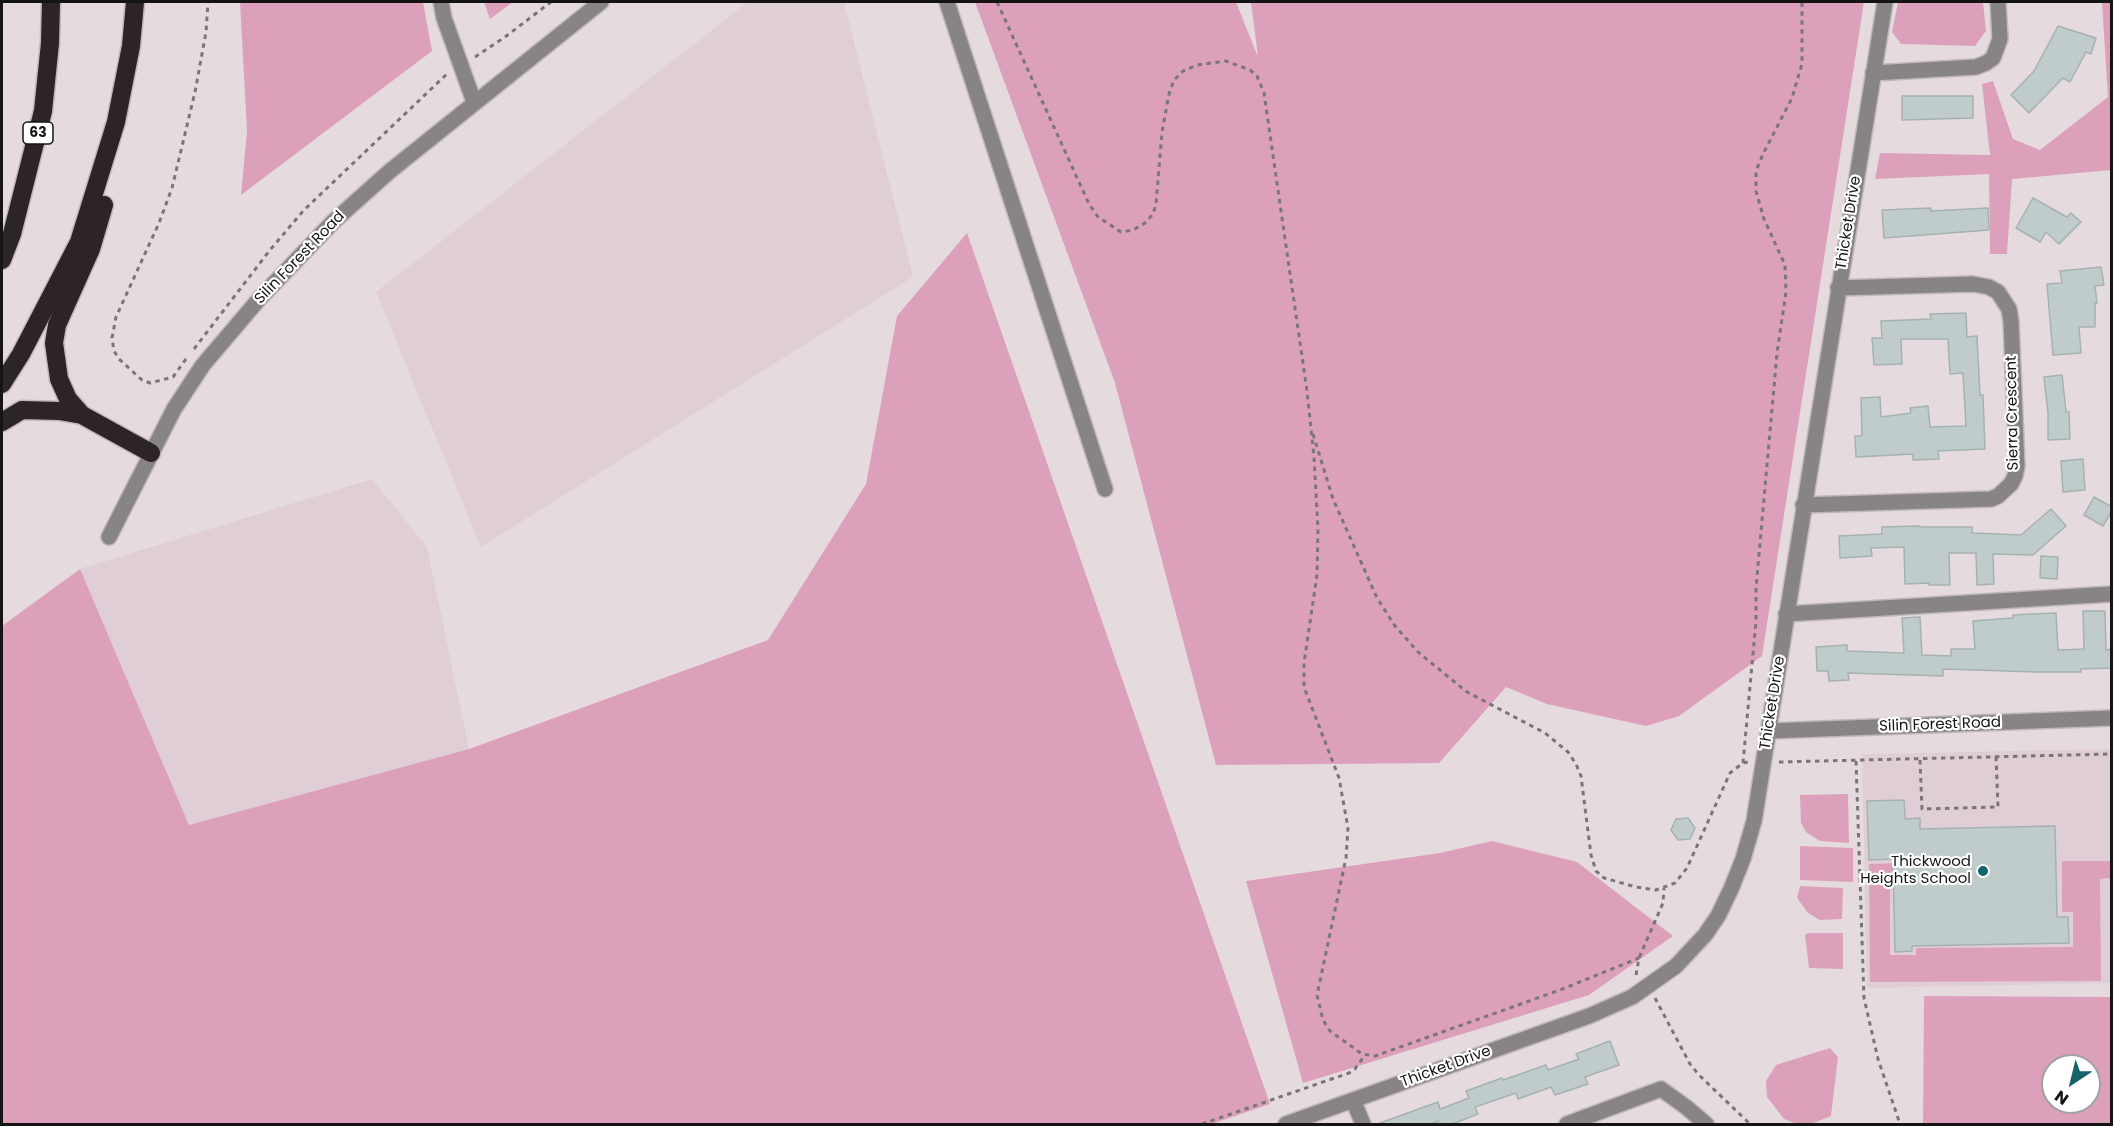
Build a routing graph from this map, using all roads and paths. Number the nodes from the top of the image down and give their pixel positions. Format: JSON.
{"nodes":[{"id":1,"x":51,"y":2,"type":"edge"},
{"id":2,"x":135,"y":2,"type":"edge"},
{"id":3,"x":208,"y":2,"type":"edge"},
{"id":4,"x":441,"y":2,"type":"edge"},
{"id":5,"x":551,"y":2,"type":"edge"},
{"id":6,"x":601,"y":2,"type":"edge"},
{"id":7,"x":947,"y":2,"type":"edge"},
{"id":8,"x":997,"y":2,"type":"edge"},
{"id":9,"x":1802,"y":2,"type":"edge"},
{"id":10,"x":1885,"y":2,"type":"edge"},
{"id":11,"x":1998,"y":2,"type":"edge"},
{"id":12,"x":131,"y":46,"type":"junction"},
{"id":13,"x":461,"y":65,"type":"junction"},
{"id":14,"x":1873,"y":73,"type":"junction"},
{"id":15,"x":474,"y":102,"type":"junction"},
{"id":16,"x":2,"y":260,"type":"edge"},
{"id":17,"x":1838,"y":288,"type":"junction"},
{"id":18,"x":194,"y":350,"type":"dead end"},
{"id":19,"x":187,"y":359,"type":"dead end"},
{"id":20,"x":2,"y":384,"type":"edge"},
{"id":21,"x":82,"y":415,"type":"junction"},
{"id":22,"x":2,"y":422,"type":"edge"},
{"id":23,"x":1311,"y":426,"type":"junction"},
{"id":24,"x":151,"y":453,"type":"junction"},
{"id":25,"x":1105,"y":489,"type":"dead end"},
{"id":26,"x":1803,"y":505,"type":"junction"},
{"id":27,"x":109,"y":537,"type":"dead end"},
{"id":28,"x":2112,"y":594,"type":"edge"},
{"id":29,"x":1786,"y":614,"type":"junction"},
{"id":30,"x":2112,"y":718,"type":"edge"},
{"id":31,"x":1769,"y":731,"type":"junction"},
{"id":32,"x":2112,"y":754,"type":"edge"},
{"id":33,"x":1996,"y":757,"type":"junction"},
{"id":34,"x":1920,"y":760,"type":"junction"},
{"id":35,"x":1856,"y":761,"type":"junction"},
{"id":36,"x":1754,"y":762,"type":"dead end"},
{"id":37,"x":1782,"y":762,"type":"dead end"},
{"id":38,"x":1743,"y":763,"type":"junction"},
{"id":39,"x":1664,"y":888,"type":"junction"},
{"id":40,"x":1639,"y":958,"type":"junction"},
{"id":41,"x":1637,"y":978,"type":"dead end"},
{"id":42,"x":1655,"y":999,"type":"dead end"},
{"id":43,"x":1365,"y":1055,"type":"junction"},
{"id":44,"x":1353,"y":1100,"type":"junction"},
{"id":45,"x":1202,"y":1125,"type":"edge"},
{"id":46,"x":1286,"y":1125,"type":"edge"},
{"id":47,"x":1363,"y":1125,"type":"edge"},
{"id":48,"x":1567,"y":1125,"type":"edge"},
{"id":49,"x":1706,"y":1125,"type":"edge"},
{"id":50,"x":1750,"y":1125,"type":"edge"},
{"id":51,"x":1900,"y":1125,"type":"edge"}],
"edges":[{"from":1,"to":16,"type":"highway","number":"63"},
{"from":2,"to":12,"type":"highway"},
{"from":3,"to":19,"type":"path"},
{"from":4,"to":13,"type":"street"},
{"from":5,"to":13,"type":"path"},
{"from":6,"to":15,"type":"street","name":"Silin Forest Road"},
{"from":7,"to":25,"type":"street"},
{"from":8,"to":23,"type":"path"},
{"from":9,"to":38,"type":"path"},
{"from":10,"to":14,"type":"street","name":"Thicket Drive"},
{"from":11,"to":14,"type":"street"},
{"from":12,"to":20,"type":"highway"},
{"from":12,"to":21,"type":"highway"},
{"from":13,"to":15,"type":"street"},
{"from":13,"to":18,"type":"path"},
{"from":14,"to":17,"type":"street","name":"Thicket Drive"},
{"from":15,"to":24,"type":"street","name":"Silin Forest Road"},
{"from":17,"to":26,"type":"street","name":"Thicket Drive"},
{"from":17,"to":26,"type":"street","name":"Sierra Crescent"},
{"from":21,"to":22,"type":"highway"},
{"from":21,"to":24,"type":"highway"},
{"from":23,"to":39,"type":"path"},
{"from":23,"to":43,"type":"path"},
{"from":24,"to":27,"type":"street","name":"Silin Forest Road"},
{"from":26,"to":29,"type":"street","name":"Thicket Drive"},
{"from":28,"to":29,"type":"street"},
{"from":29,"to":31,"type":"street","name":"Thicket Drive"},
{"from":30,"to":31,"type":"street","name":"Silin Forest Road"},
{"from":31,"to":44,"type":"street","name":"Thicket Drive"},
{"from":32,"to":33,"type":"path"},
{"from":33,"to":34,"type":"path"},
{"from":33,"to":34,"type":"path"},
{"from":34,"to":35,"type":"path"},
{"from":35,"to":37,"type":"path"},
{"from":35,"to":51,"type":"path"},
{"from":36,"to":38,"type":"path"},
{"from":38,"to":39,"type":"path"},
{"from":39,"to":40,"type":"path"},
{"from":40,"to":41,"type":"path"},
{"from":40,"to":43,"type":"path"},
{"from":42,"to":50,"type":"path"},
{"from":43,"to":45,"type":"path"},
{"from":44,"to":46,"type":"street","name":"Thicket Drive"},
{"from":44,"to":47,"type":"street"},
{"from":48,"to":49,"type":"street"}]}
